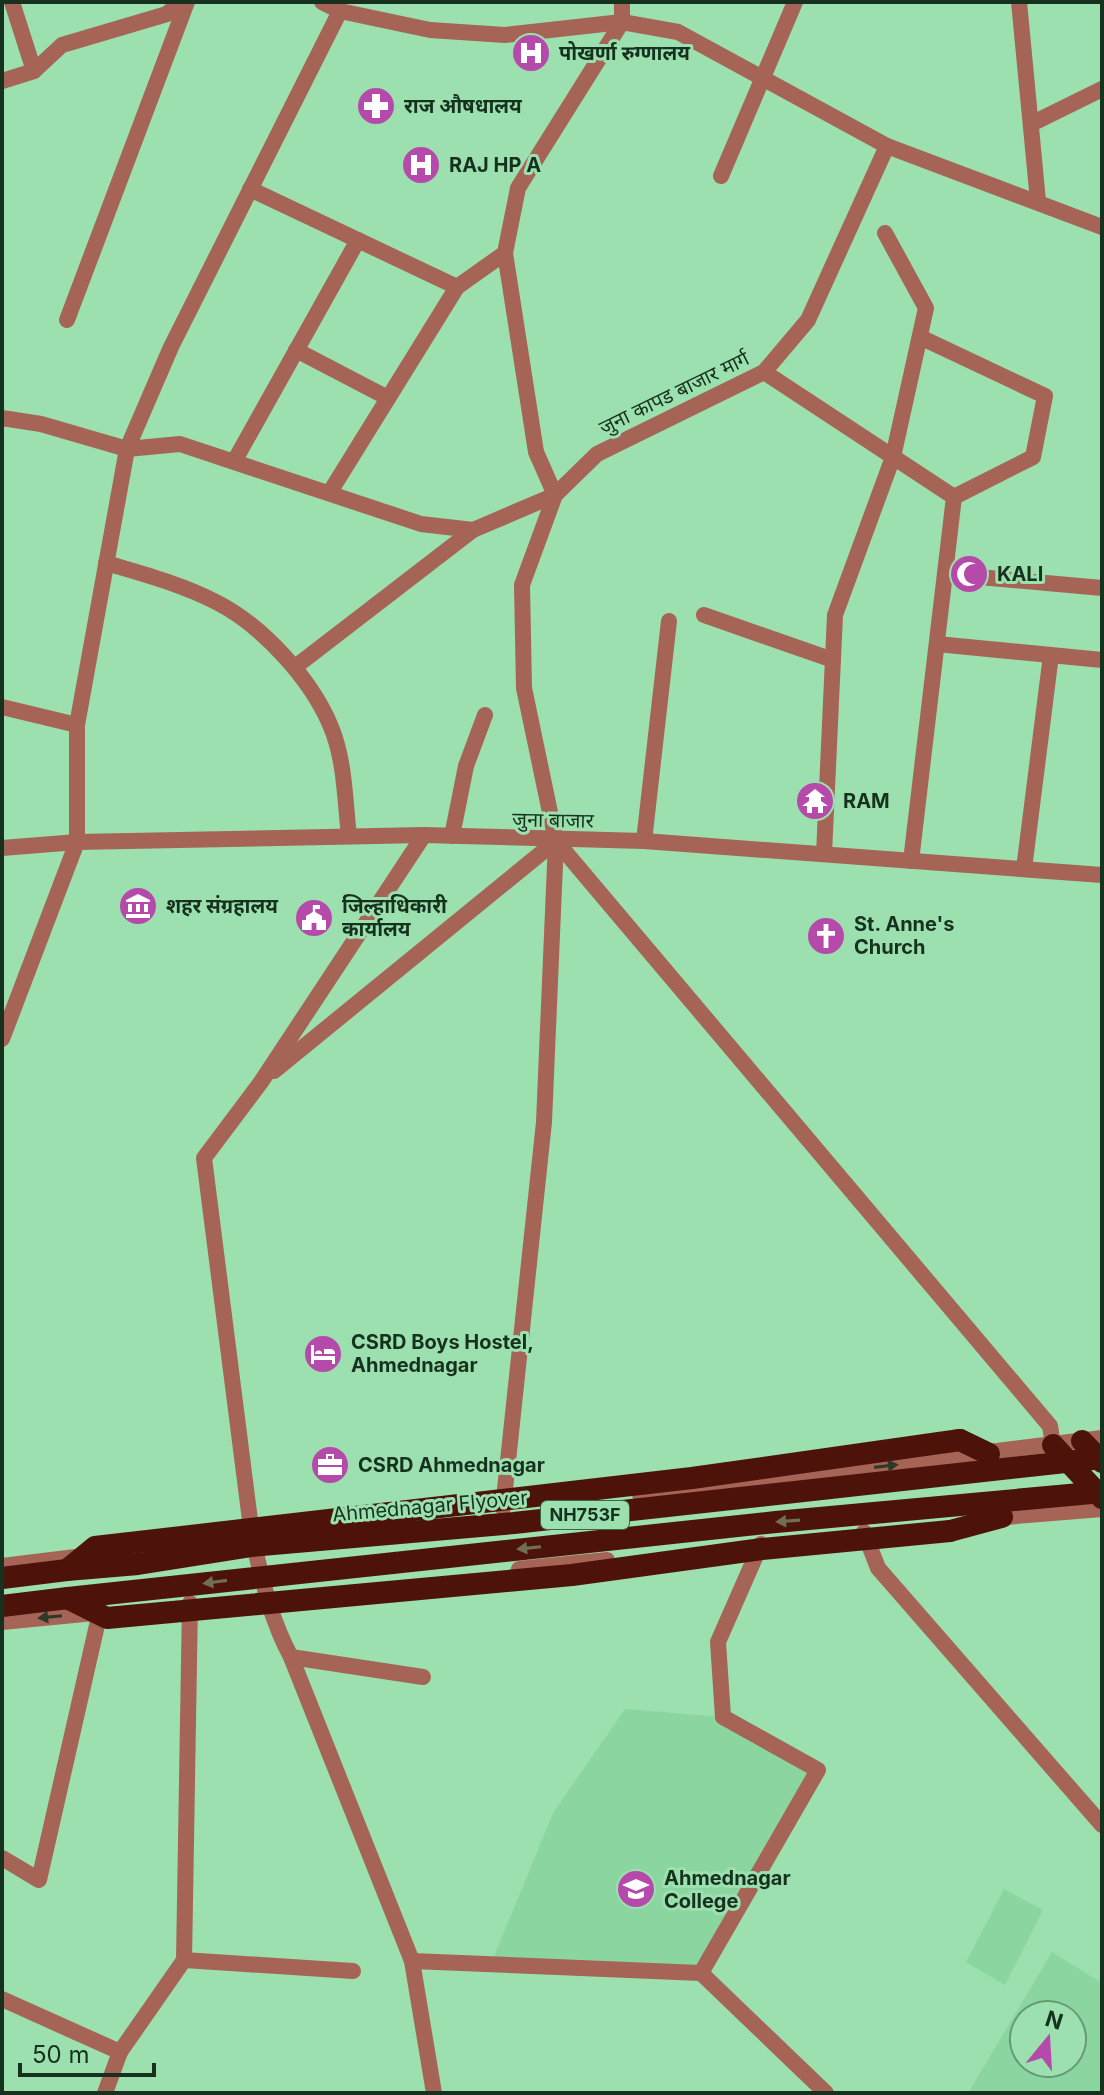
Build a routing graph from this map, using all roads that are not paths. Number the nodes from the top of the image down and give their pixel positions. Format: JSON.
{"nodes":[{"id":1,"x":12,"y":2,"type":"edge"},
{"id":2,"x":180,"y":2,"type":"edge"},
{"id":3,"x":187,"y":2,"type":"edge"},
{"id":4,"x":322,"y":2,"type":"edge"},
{"id":5,"x":361,"y":2,"type":"edge"},
{"id":6,"x":622,"y":2,"type":"edge"},
{"id":7,"x":795,"y":2,"type":"edge"},
{"id":8,"x":1019,"y":2,"type":"edge"},
{"id":9,"x":340,"y":11,"type":"junction"},
{"id":10,"x":622,"y":22,"type":"junction"},
{"id":11,"x":34,"y":71,"type":"junction"},
{"id":12,"x":763,"y":79,"type":"junction"},
{"id":13,"x":2,"y":81,"type":"edge"},
{"id":14,"x":1102,"y":89,"type":"edge"},
{"id":15,"x":1031,"y":124,"type":"junction"},
{"id":16,"x":887,"y":146,"type":"junction"},
{"id":17,"x":721,"y":176,"type":"dead end"},
{"id":18,"x":250,"y":189,"type":"junction"},
{"id":19,"x":1038,"y":201,"type":"junction"},
{"id":20,"x":1102,"y":227,"type":"edge"},
{"id":21,"x":885,"y":233,"type":"dead end"},
{"id":22,"x":358,"y":240,"type":"junction"},
{"id":23,"x":505,"y":253,"type":"junction"},
{"id":24,"x":457,"y":287,"type":"junction"},
{"id":25,"x":67,"y":320,"type":"dead end"},
{"id":26,"x":920,"y":337,"type":"junction"},
{"id":27,"x":296,"y":350,"type":"junction"},
{"id":28,"x":764,"y":372,"type":"junction"},
{"id":29,"x":388,"y":398,"type":"junction"},
{"id":30,"x":2,"y":418,"type":"edge"},
{"id":31,"x":127,"y":449,"type":"junction"},
{"id":32,"x":893,"y":457,"type":"junction"},
{"id":33,"x":235,"y":460,"type":"junction"},
{"id":34,"x":330,"y":492,"type":"junction"},
{"id":35,"x":555,"y":495,"type":"junction"},
{"id":36,"x":954,"y":497,"type":"junction"},
{"id":37,"x":473,"y":530,"type":"junction"},
{"id":38,"x":106,"y":563,"type":"junction"},
{"id":39,"x":945,"y":574,"type":"junction"},
{"id":40,"x":1102,"y":588,"type":"edge"},
{"id":41,"x":704,"y":615,"type":"dead end"},
{"id":42,"x":669,"y":621,"type":"dead end"},
{"id":43,"x":937,"y":644,"type":"junction"},
{"id":44,"x":1051,"y":655,"type":"junction"},
{"id":45,"x":833,"y":660,"type":"junction"},
{"id":46,"x":1102,"y":660,"type":"edge"},
{"id":47,"x":295,"y":667,"type":"junction"},
{"id":48,"x":2,"y":707,"type":"edge"},
{"id":49,"x":485,"y":715,"type":"dead end"},
{"id":50,"x":77,"y":725,"type":"junction"},
{"id":51,"x":424,"y":835,"type":"junction"},
{"id":52,"x":349,"y":836,"type":"junction"},
{"id":53,"x":452,"y":836,"type":"junction"},
{"id":54,"x":556,"y":841,"type":"junction"},
{"id":55,"x":644,"y":841,"type":"junction"},
{"id":56,"x":77,"y":842,"type":"junction"},
{"id":57,"x":2,"y":848,"type":"edge"},
{"id":58,"x":824,"y":854,"type":"junction"},
{"id":59,"x":911,"y":861,"type":"junction"},
{"id":60,"x":1024,"y":869,"type":"junction"},
{"id":61,"x":1102,"y":875,"type":"edge"},
{"id":62,"x":2,"y":1039,"type":"edge"},
{"id":63,"x":261,"y":1082,"type":"junction"},
{"id":64,"x":1052,"y":1436,"type":"junction"},
{"id":65,"x":1092,"y":1440,"type":"edge"},
{"id":66,"x":989,"y":1454,"type":"junction"},
{"id":67,"x":1102,"y":1460,"type":"edge"},
{"id":68,"x":1102,"y":1495,"type":"edge"},
{"id":69,"x":503,"y":1509,"type":"junction"},
{"id":70,"x":1102,"y":1509,"type":"edge"},
{"id":71,"x":1002,"y":1517,"type":"junction"},
{"id":72,"x":864,"y":1532,"type":"junction"},
{"id":73,"x":252,"y":1536,"type":"junction"},
{"id":74,"x":761,"y":1543,"type":"junction"},
{"id":75,"x":2,"y":1566,"type":"edge"},
{"id":76,"x":67,"y":1570,"type":"junction"},
{"id":77,"x":2,"y":1578,"type":"edge"},
{"id":78,"x":266,"y":1596,"type":"junction"},
{"id":79,"x":68,"y":1598,"type":"junction"},
{"id":80,"x":190,"y":1603,"type":"junction"},
{"id":81,"x":2,"y":1606,"type":"edge"},
{"id":82,"x":100,"y":1612,"type":"junction"},
{"id":83,"x":2,"y":1622,"type":"edge"},
{"id":84,"x":291,"y":1657,"type":"junction"},
{"id":85,"x":423,"y":1677,"type":"dead end"},
{"id":86,"x":1102,"y":1825,"type":"edge"},
{"id":87,"x":2,"y":1858,"type":"edge"},
{"id":88,"x":184,"y":1960,"type":"junction"},
{"id":89,"x":412,"y":1961,"type":"junction"},
{"id":90,"x":353,"y":1971,"type":"dead end"},
{"id":91,"x":701,"y":1973,"type":"junction"},
{"id":92,"x":2,"y":1999,"type":"edge"},
{"id":93,"x":120,"y":2052,"type":"junction"},
{"id":94,"x":105,"y":2093,"type":"edge"},
{"id":95,"x":434,"y":2093,"type":"edge"},
{"id":96,"x":826,"y":2093,"type":"edge"}],
"edges":[{"from":1,"to":11,"type":"street"},
{"from":2,"to":11,"type":"street"},
{"from":3,"to":25,"type":"street"},
{"from":4,"to":9,"type":"street"},
{"from":5,"to":9,"type":"street"},
{"from":6,"to":10,"type":"street"},
{"from":7,"to":12,"type":"street"},
{"from":8,"to":15,"type":"street"},
{"from":9,"to":10,"type":"street"},
{"from":9,"to":18,"type":"street"},
{"from":10,"to":12,"type":"street"},
{"from":10,"to":23,"type":"street"},
{"from":11,"to":13,"type":"street"},
{"from":12,"to":16,"type":"street"},
{"from":12,"to":17,"type":"street"},
{"from":14,"to":15,"type":"street"},
{"from":15,"to":19,"type":"street"},
{"from":16,"to":19,"type":"street"},
{"from":16,"to":28,"type":"street","name":"जुना कापड बाजार मार्ग"},
{"from":18,"to":22,"type":"street"},
{"from":18,"to":31,"type":"street"},
{"from":19,"to":20,"type":"street"},
{"from":21,"to":26,"type":"street"},
{"from":22,"to":24,"type":"street"},
{"from":22,"to":27,"type":"street"},
{"from":23,"to":24,"type":"street"},
{"from":23,"to":35,"type":"street"},
{"from":24,"to":29,"type":"street"},
{"from":26,"to":32,"type":"street"},
{"from":26,"to":36,"type":"street"},
{"from":27,"to":29,"type":"street"},
{"from":27,"to":33,"type":"street"},
{"from":28,"to":32,"type":"street"},
{"from":28,"to":35,"type":"street","name":"जुना कापड बाजार मार्ग"},
{"from":29,"to":34,"type":"street"},
{"from":30,"to":31,"type":"street","name":"जुना कापड बाजार मार्ग"},
{"from":31,"to":33,"type":"street","name":"जुना कापड बाजार मार्ग"},
{"from":31,"to":38,"type":"street"},
{"from":32,"to":36,"type":"street"},
{"from":32,"to":45,"type":"street"},
{"from":33,"to":34,"type":"street","name":"जुना कापड बाजार मार्ग"},
{"from":34,"to":37,"type":"street","name":"जुना कापड बाजार मार्ग"},
{"from":35,"to":37,"type":"street","name":"जुना कापड बाजार मार्ग"},
{"from":35,"to":54,"type":"street"},
{"from":36,"to":39,"type":"street"},
{"from":37,"to":47,"type":"street"},
{"from":38,"to":47,"type":"street"},
{"from":38,"to":50,"type":"street"},
{"from":39,"to":40,"type":"street"},
{"from":39,"to":43,"type":"street"},
{"from":41,"to":45,"type":"street"},
{"from":42,"to":55,"type":"street"},
{"from":43,"to":44,"type":"street"},
{"from":43,"to":59,"type":"street"},
{"from":44,"to":46,"type":"street"},
{"from":44,"to":60,"type":"street"},
{"from":45,"to":58,"type":"street"},
{"from":47,"to":52,"type":"street"},
{"from":48,"to":50,"type":"street"},
{"from":49,"to":53,"type":"street"},
{"from":50,"to":56,"type":"street"},
{"from":51,"to":52,"type":"street","name":"जुना बाजार"},
{"from":51,"to":53,"type":"street","name":"जुना बाजार"},
{"from":51,"to":63,"type":"street"},
{"from":52,"to":56,"type":"street","name":"जुना बाजार"},
{"from":53,"to":54,"type":"street","name":"जुना बाजार"},
{"from":54,"to":55,"type":"street","name":"जुना बाजार"},
{"from":54,"to":63,"type":"street"},
{"from":54,"to":64,"type":"street"},
{"from":54,"to":69,"type":"street"},
{"from":55,"to":58,"type":"street","name":"जुना बाजार"},
{"from":56,"to":57,"type":"street","name":"जुना बाजार"},
{"from":56,"to":62,"type":"street"},
{"from":58,"to":59,"type":"street","name":"जुना बाजार"},
{"from":59,"to":60,"type":"street","name":"जुना बाजार"},
{"from":60,"to":61,"type":"street","name":"जुना बाजार"},
{"from":63,"to":73,"type":"street"},
{"from":64,"to":65,"type":"street"},
{"from":64,"to":66,"type":"street"},
{"from":64,"to":68,"type":"highway"},
{"from":65,"to":67,"type":"highway"},
{"from":69,"to":66,"type":"street","one_way":true},
{"from":66,"to":76,"type":"highway","bridge":true},
{"from":67,"to":76,"type":"highway","name":"Ahmednagar Flyover","number":"NH753F","bridge":true},
{"from":68,"to":79,"type":"highway","one_way":true,"bridge":true},
{"from":69,"to":73,"type":"street"},
{"from":70,"to":71,"type":"street"},
{"from":71,"to":72,"type":"street"},
{"from":71,"to":79,"type":"highway","bridge":true},
{"from":72,"to":74,"type":"street"},
{"from":72,"to":86,"type":"street"},
{"from":73,"to":75,"type":"street"},
{"from":73,"to":78,"type":"street"},
{"from":74,"to":78,"type":"street"},
{"from":74,"to":91,"type":"street"},
{"from":76,"to":77,"type":"highway","name":"Ahmednagar Flyover","number":"NH753F"},
{"from":78,"to":80,"type":"street"},
{"from":78,"to":84,"type":"street"},
{"from":79,"to":81,"type":"highway"},
{"from":80,"to":82,"type":"street"},
{"from":80,"to":88,"type":"street"},
{"from":82,"to":83,"type":"street","one_way":true},
{"from":82,"to":87,"type":"street"},
{"from":84,"to":85,"type":"street"},
{"from":84,"to":89,"type":"street"},
{"from":88,"to":90,"type":"street"},
{"from":88,"to":93,"type":"street"},
{"from":89,"to":91,"type":"street"},
{"from":89,"to":95,"type":"street"},
{"from":91,"to":96,"type":"street"},
{"from":92,"to":93,"type":"street"},
{"from":93,"to":94,"type":"street"}]}
